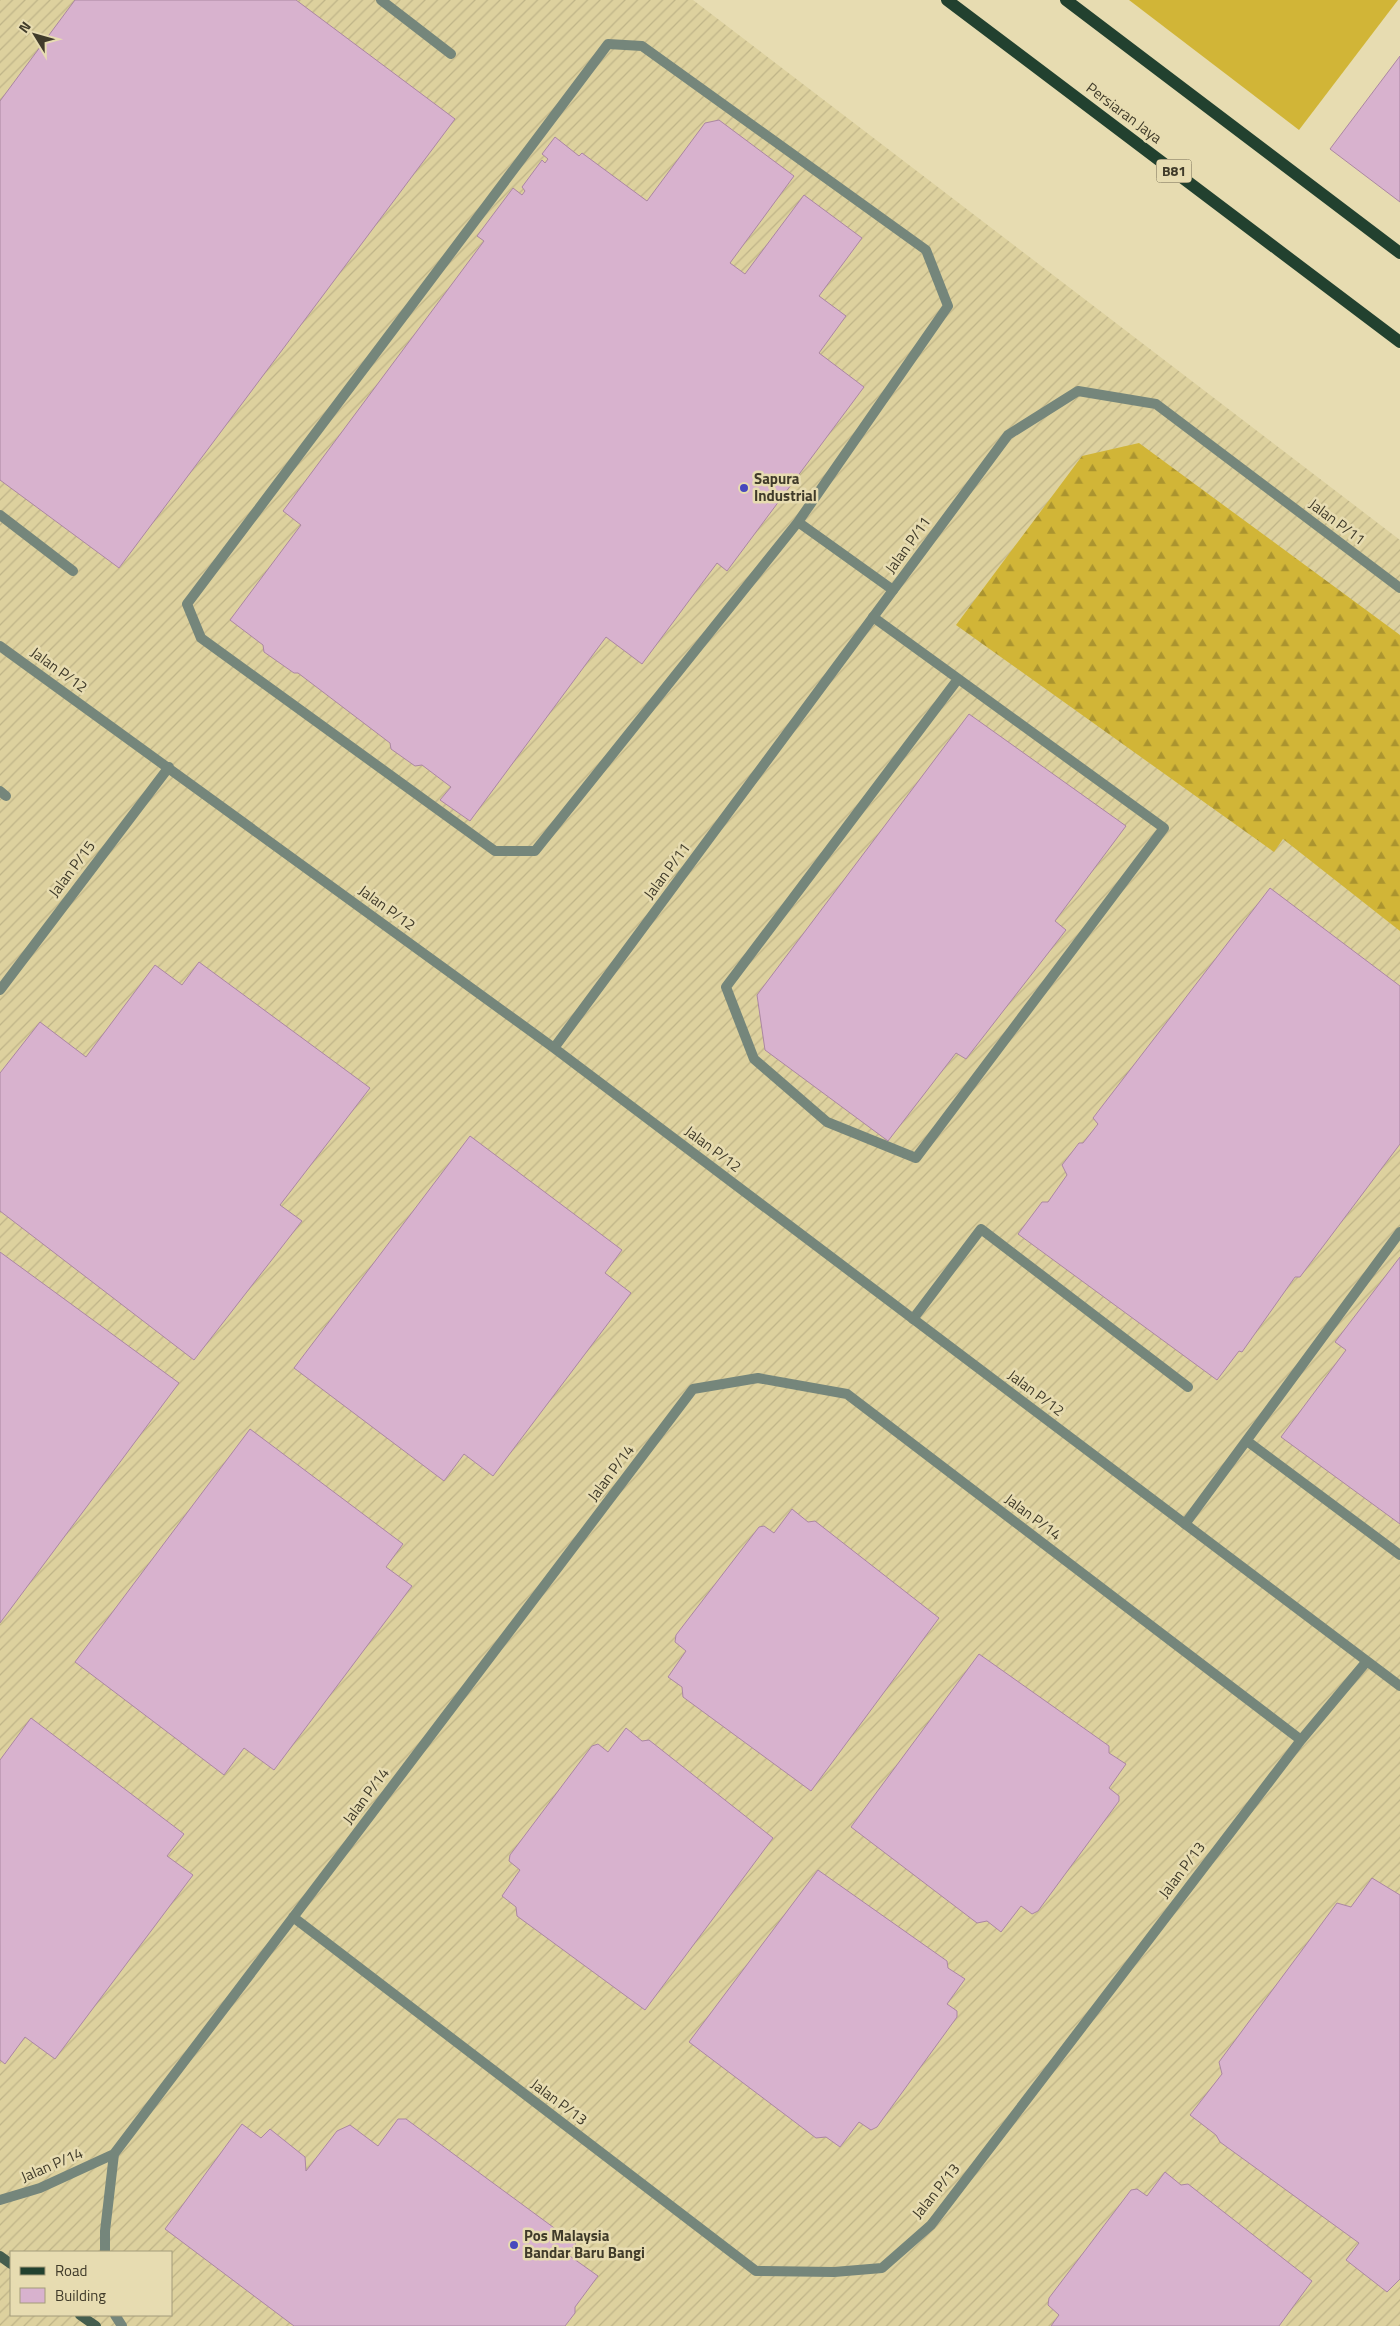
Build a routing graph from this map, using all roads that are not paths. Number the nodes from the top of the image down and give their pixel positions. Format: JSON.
{"nodes":[{"id":1,"x":381,"y":0,"type":"edge"},
{"id":2,"x":948,"y":0,"type":"edge"},
{"id":3,"x":1066,"y":0,"type":"edge"},
{"id":4,"x":451,"y":54,"type":"dead end"},
{"id":5,"x":1400,"y":253,"type":"edge"},
{"id":6,"x":1400,"y":342,"type":"edge"},
{"id":7,"x":0,"y":515,"type":"edge"},
{"id":8,"x":798,"y":522,"type":"junction"},
{"id":9,"x":73,"y":571,"type":"dead end"},
{"id":10,"x":1400,"y":588,"type":"edge"},
{"id":11,"x":893,"y":590,"type":"junction"},
{"id":12,"x":873,"y":617,"type":"junction"},
{"id":13,"x":0,"y":646,"type":"edge"},
{"id":14,"x":958,"y":679,"type":"junction"},
{"id":15,"x":169,"y":767,"type":"junction"},
{"id":16,"x":0,"y":990,"type":"edge"},
{"id":17,"x":554,"y":1048,"type":"junction"},
{"id":18,"x":1400,"y":1232,"type":"edge"},
{"id":19,"x":913,"y":1319,"type":"junction"},
{"id":20,"x":1188,"y":1386,"type":"dead end"},
{"id":21,"x":1247,"y":1441,"type":"junction"},
{"id":22,"x":1185,"y":1524,"type":"junction"},
{"id":23,"x":1400,"y":1555,"type":"edge"},
{"id":24,"x":1367,"y":1661,"type":"junction"},
{"id":25,"x":1400,"y":1686,"type":"edge"},
{"id":26,"x":1301,"y":1740,"type":"junction"},
{"id":27,"x":293,"y":1917,"type":"junction"},
{"id":28,"x":114,"y":2154,"type":"junction"},
{"id":29,"x":0,"y":2200,"type":"edge"},
{"id":30,"x":105,"y":2251,"type":"edge"},
{"id":31,"x":81,"y":2316,"type":"edge"},
{"id":32,"x":96,"y":2326,"type":"edge"}],
"edges":[{"from":1,"to":4,"type":"street"},
{"from":2,"to":6,"type":"main road","name":"Persiaran Jaya","number":"B81"},
{"from":3,"to":5,"type":"main road"},
{"from":7,"to":9,"type":"street"},
{"from":8,"to":8,"type":"street"},
{"from":8,"to":11,"type":"street"},
{"from":10,"to":11,"type":"street","name":"Jalan P/11"},
{"from":11,"to":12,"type":"street","name":"Jalan P/11"},
{"from":12,"to":14,"type":"street"},
{"from":12,"to":17,"type":"street","name":"Jalan P/11"},
{"from":13,"to":15,"type":"street","name":"Jalan P/12"},
{"from":14,"to":14,"type":"street"},
{"from":15,"to":16,"type":"street","name":"Jalan P/15"},
{"from":15,"to":17,"type":"street","name":"Jalan P/12"},
{"from":17,"to":19,"type":"street","name":"Jalan P/12"},
{"from":18,"to":21,"type":"street"},
{"from":19,"to":20,"type":"street"},
{"from":19,"to":22,"type":"street","name":"Jalan P/12"},
{"from":21,"to":22,"type":"street"},
{"from":21,"to":23,"type":"street"},
{"from":22,"to":24,"type":"street","name":"Jalan P/12"},
{"from":24,"to":25,"type":"street","name":"Jalan P/12"},
{"from":24,"to":26,"type":"street","name":"Jalan P/13"},
{"from":26,"to":27,"type":"street","name":"Jalan P/13"},
{"from":26,"to":27,"type":"street","name":"Jalan P/14"},
{"from":27,"to":28,"type":"street","name":"Jalan P/14"},
{"from":28,"to":29,"type":"street","name":"Jalan P/14"},
{"from":28,"to":30,"type":"street"},
{"from":31,"to":32,"type":"street"}]}
